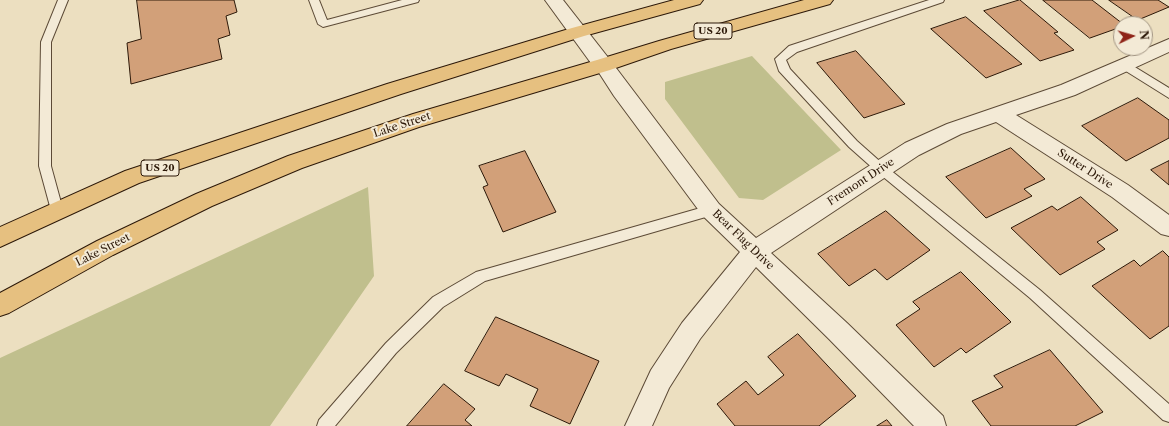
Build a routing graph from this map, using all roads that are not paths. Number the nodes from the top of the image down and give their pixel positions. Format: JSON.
{"nodes":[{"id":1,"x":63,"y":0,"type":"edge"},
{"id":2,"x":314,"y":0,"type":"edge"},
{"id":3,"x":414,"y":0,"type":"edge"},
{"id":4,"x":554,"y":0,"type":"edge"},
{"id":5,"x":694,"y":0,"type":"edge"},
{"id":6,"x":824,"y":0,"type":"edge"},
{"id":7,"x":939,"y":0,"type":"edge"},
{"id":8,"x":578,"y":32,"type":"junction"},
{"id":9,"x":1169,"y":45,"type":"edge"},
{"id":10,"x":603,"y":65,"type":"junction"},
{"id":11,"x":1125,"y":66,"type":"junction"},
{"id":12,"x":1169,"y":94,"type":"edge"},
{"id":13,"x":999,"y":114,"type":"junction"},
{"id":14,"x":880,"y":168,"type":"junction"},
{"id":15,"x":57,"y":210,"type":"junction"},
{"id":16,"x":711,"y":210,"type":"junction"},
{"id":17,"x":1169,"y":227,"type":"edge"},
{"id":18,"x":0,"y":237,"type":"edge"},
{"id":19,"x":754,"y":252,"type":"junction"},
{"id":20,"x":0,"y":305,"type":"edge"},
{"id":21,"x":1169,"y":414,"type":"edge"},
{"id":22,"x":325,"y":426,"type":"edge"},
{"id":23,"x":638,"y":426,"type":"edge"},
{"id":24,"x":933,"y":426,"type":"edge"}],
"edges":[{"from":1,"to":15,"type":"lane"},
{"from":2,"to":3,"type":"lane"},
{"from":4,"to":8,"type":"street","name":"Bear Flag Drive"},
{"from":5,"to":8,"type":"highway","number":"US 20"},
{"from":6,"to":10,"type":"highway","name":"Lake Street","number":"US 20"},
{"from":7,"to":14,"type":"lane"},
{"from":8,"to":10,"type":"street","name":"Bear Flag Drive"},
{"from":8,"to":15,"type":"highway","number":"US 20"},
{"from":9,"to":11,"type":"street","name":"Fremont Drive"},
{"from":10,"to":16,"type":"street","name":"Bear Flag Drive"},
{"from":10,"to":20,"type":"highway","name":"Lake Street","number":"US 20"},
{"from":11,"to":12,"type":"lane"},
{"from":11,"to":13,"type":"street","name":"Fremont Drive"},
{"from":13,"to":14,"type":"street","name":"Fremont Drive"},
{"from":13,"to":17,"type":"street","name":"Sutter Drive"},
{"from":14,"to":19,"type":"street","name":"Fremont Drive"},
{"from":14,"to":21,"type":"lane"},
{"from":15,"to":18,"type":"highway","number":"US 20"},
{"from":16,"to":19,"type":"street","name":"Bear Flag Drive"},
{"from":16,"to":22,"type":"lane"},
{"from":19,"to":23,"type":"street","name":"Fremont Drive"},
{"from":19,"to":24,"type":"street","name":"Bear Flag Drive"}]}
